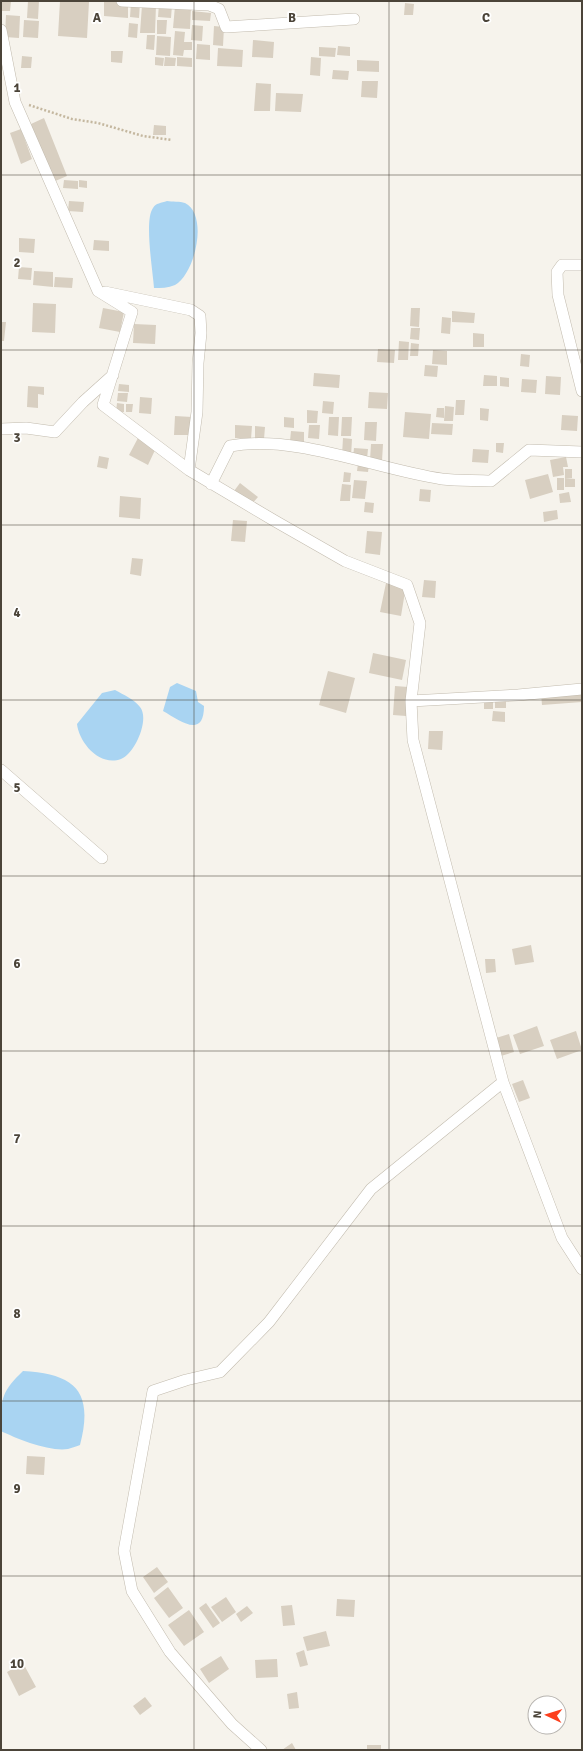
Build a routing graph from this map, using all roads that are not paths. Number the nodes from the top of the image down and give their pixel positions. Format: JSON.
{"nodes":[{"id":1,"x":122,"y":1,"type":"edge"},
{"id":2,"x":198,"y":2,"type":"edge"},
{"id":3,"x":354,"y":18,"type":"dead end"},
{"id":4,"x":1,"y":30,"type":"edge"},
{"id":5,"x":582,"y":265,"type":"edge"},
{"id":6,"x":98,"y":291,"type":"junction"},
{"id":7,"x":113,"y":375,"type":"junction"},
{"id":8,"x":582,"y":391,"type":"edge"},
{"id":9,"x":1,"y":429,"type":"edge"},
{"id":10,"x":582,"y":452,"type":"edge"},
{"id":11,"x":189,"y":470,"type":"junction"},
{"id":12,"x":212,"y":484,"type":"junction"},
{"id":13,"x":582,"y":689,"type":"edge"},
{"id":14,"x":411,"y":701,"type":"junction"},
{"id":15,"x":1,"y":770,"type":"edge"},
{"id":16,"x":102,"y":858,"type":"dead end"},
{"id":17,"x":503,"y":1082,"type":"junction"},
{"id":18,"x":582,"y":1269,"type":"edge"},
{"id":19,"x":261,"y":1750,"type":"edge"}],
"edges":[{"from":1,"to":2,"type":"street"},
{"from":2,"to":3,"type":"street"},
{"from":4,"to":6,"type":"street"},
{"from":5,"to":8,"type":"street"},
{"from":6,"to":7,"type":"street"},
{"from":6,"to":11,"type":"street"},
{"from":7,"to":9,"type":"street"},
{"from":7,"to":11,"type":"street"},
{"from":10,"to":12,"type":"street"},
{"from":11,"to":12,"type":"street"},
{"from":12,"to":14,"type":"street"},
{"from":13,"to":14,"type":"street"},
{"from":14,"to":17,"type":"street"},
{"from":15,"to":16,"type":"street"},
{"from":17,"to":18,"type":"street"},
{"from":17,"to":19,"type":"street"}]}
